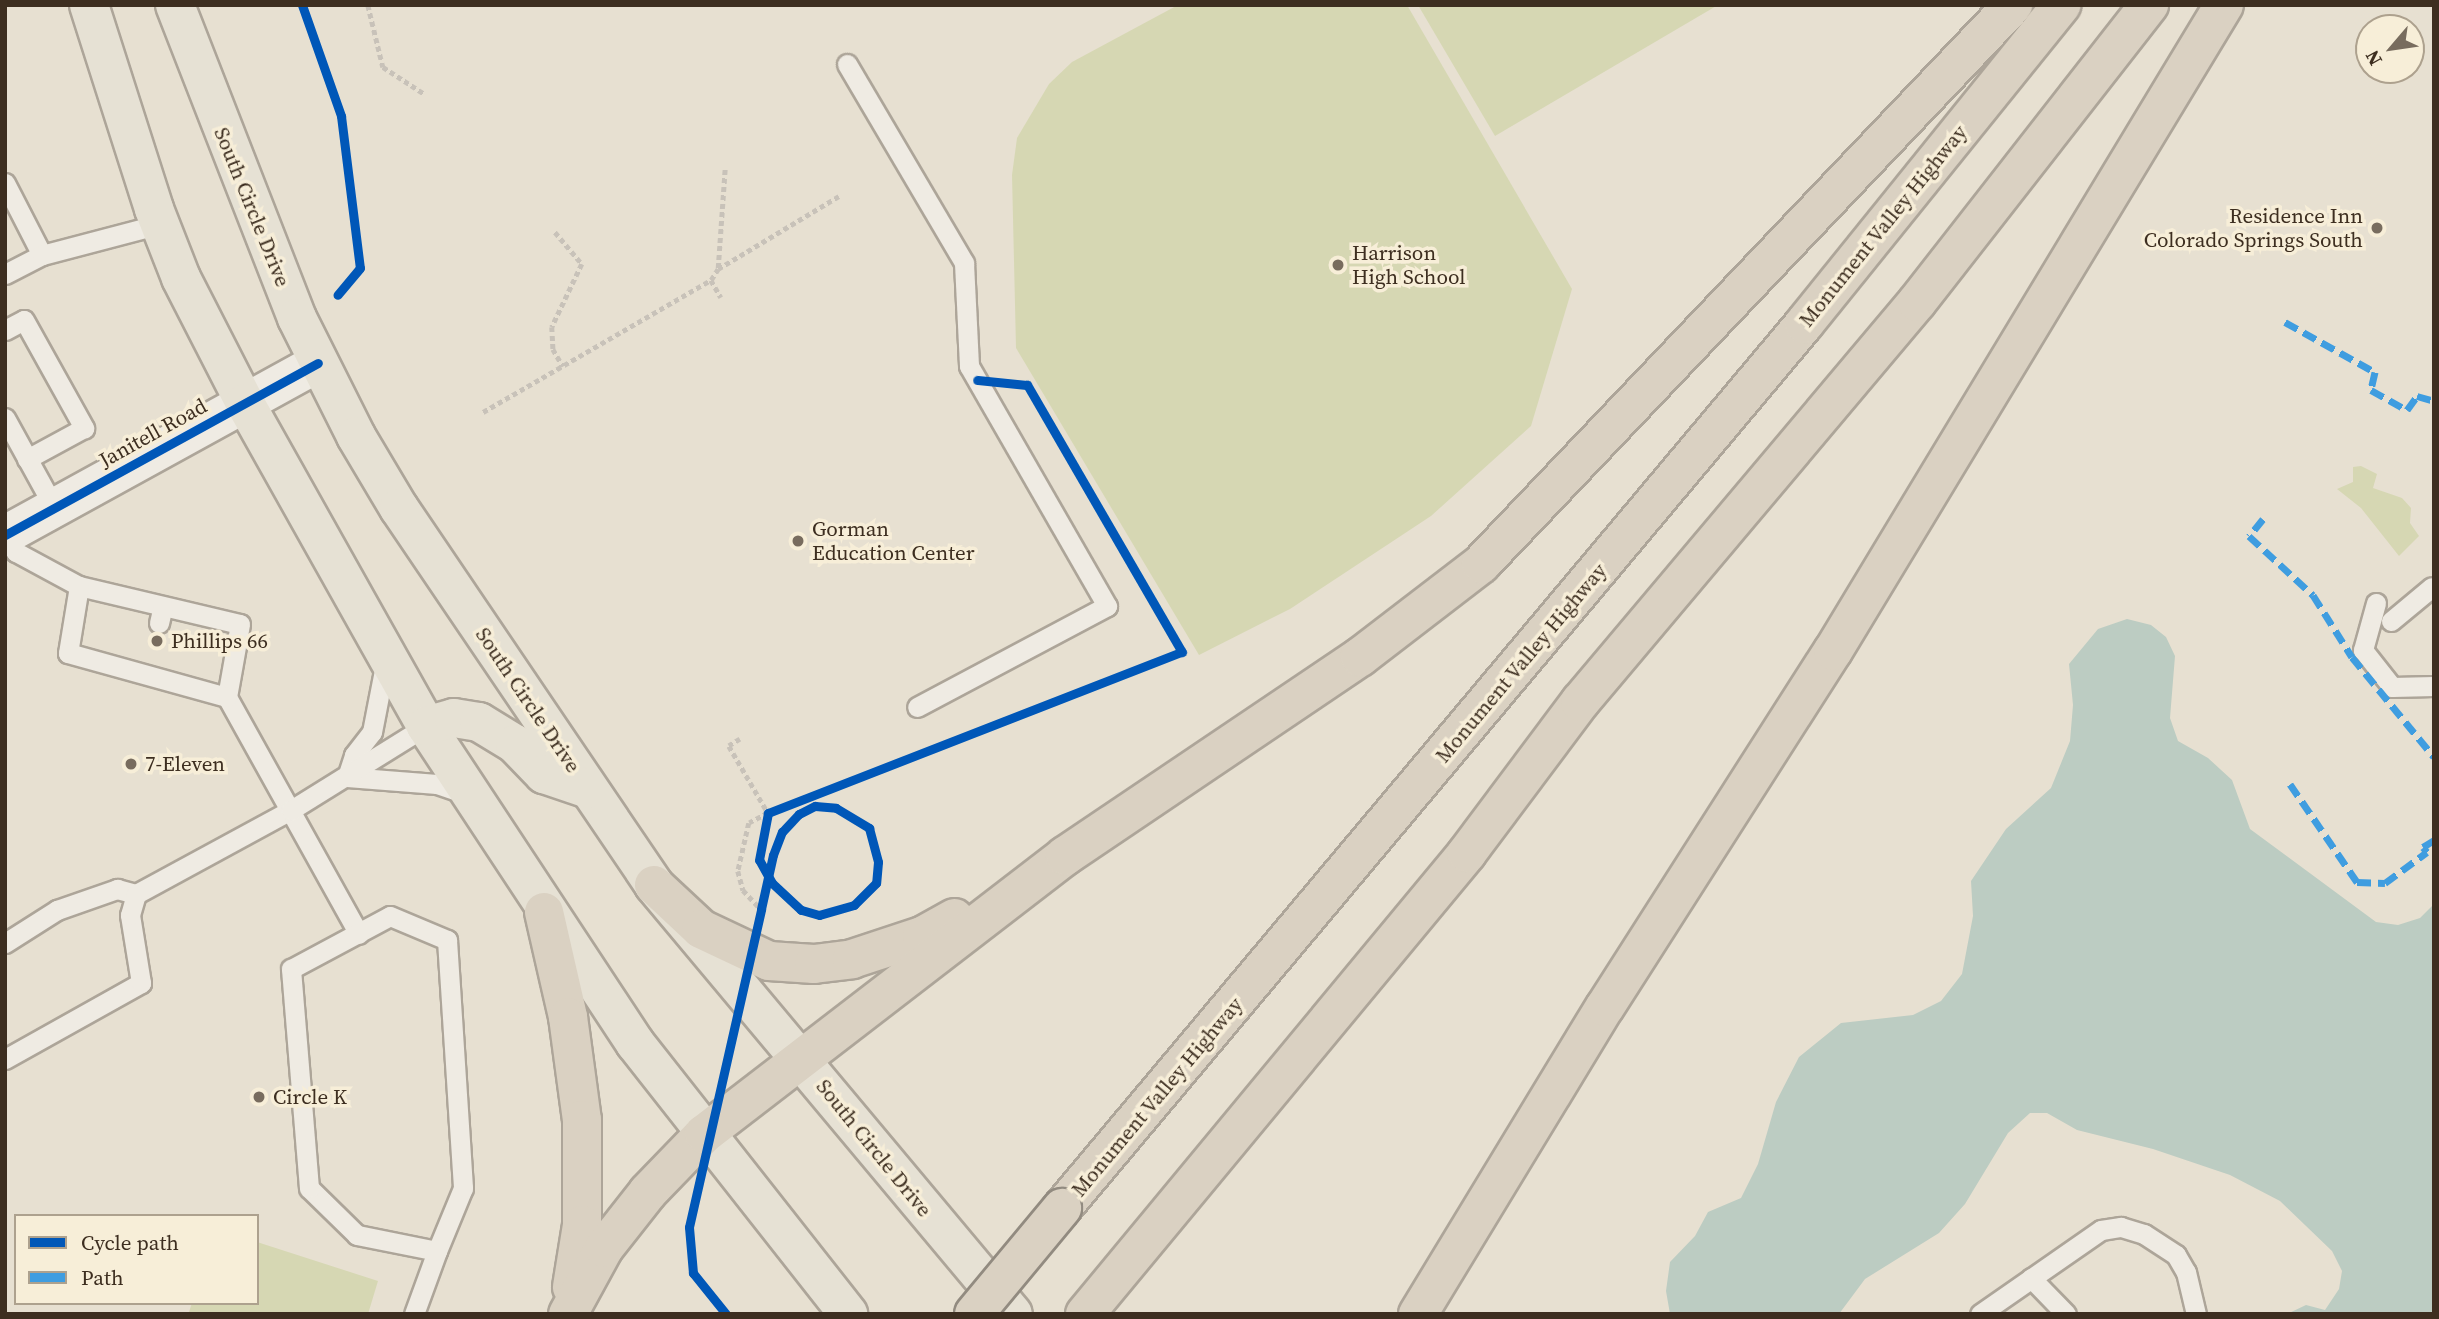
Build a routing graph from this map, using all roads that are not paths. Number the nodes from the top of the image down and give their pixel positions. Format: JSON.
{"nodes":[{"id":1,"x":89,"y":5,"type":"edge"},
{"id":2,"x":175,"y":5,"type":"edge"},
{"id":3,"x":2013,"y":5,"type":"edge"},
{"id":4,"x":2061,"y":5,"type":"edge"},
{"id":5,"x":2149,"y":5,"type":"edge"},
{"id":6,"x":2224,"y":5,"type":"edge"},
{"id":7,"x":847,"y":64,"type":"dead end"},
{"id":8,"x":5,"y":183,"type":"edge"},
{"id":9,"x":160,"y":224,"type":"junction"},
{"id":10,"x":42,"y":255,"type":"junction"},
{"id":11,"x":5,"y":274,"type":"edge"},
{"id":12,"x":5,"y":330,"type":"edge"},
{"id":13,"x":318,"y":363,"type":"junction"},
{"id":14,"x":245,"y":403,"type":"junction"},
{"id":15,"x":10,"y":415,"type":"edge"},
{"id":16,"x":27,"y":459,"type":"junction"},
{"id":17,"x":54,"y":507,"type":"junction"},
{"id":18,"x":5,"y":536,"type":"edge"},
{"id":19,"x":79,"y":586,"type":"junction"},
{"id":20,"x":2432,"y":587,"type":"dead end"},
{"id":21,"x":2376,"y":603,"type":"dead end"},
{"id":22,"x":2390,"y":621,"type":"dead end"},
{"id":23,"x":386,"y":657,"type":"junction"},
{"id":24,"x":187,"y":665,"type":"dead end"},
{"id":25,"x":182,"y":684,"type":"junction"},
{"id":26,"x":2434,"y":686,"type":"edge"},
{"id":27,"x":227,"y":697,"type":"junction"},
{"id":28,"x":918,"y":707,"type":"dead end"},
{"id":29,"x":426,"y":726,"type":"junction"},
{"id":30,"x":347,"y":777,"type":"junction"},
{"id":31,"x":588,"y":789,"type":"junction"},
{"id":32,"x":469,"y":795,"type":"junction"},
{"id":33,"x":291,"y":810,"type":"junction"},
{"id":34,"x":1065,"y":856,"type":"junction"},
{"id":35,"x":654,"y":885,"type":"junction"},
{"id":36,"x":136,"y":894,"type":"junction"},
{"id":37,"x":544,"y":912,"type":"junction"},
{"id":38,"x":359,"y":934,"type":"junction"},
{"id":39,"x":5,"y":943,"type":"edge"},
{"id":40,"x":801,"y":1056,"type":"junction"},
{"id":41,"x":5,"y":1059,"type":"edge"},
{"id":42,"x":704,"y":1134,"type":"junction"},
{"id":43,"x":438,"y":1251,"type":"junction"},
{"id":44,"x":2031,"y":1278,"type":"junction"},
{"id":45,"x":414,"y":1314,"type":"edge"},
{"id":46,"x":567,"y":1314,"type":"edge"},
{"id":47,"x":848,"y":1314,"type":"edge"},
{"id":48,"x":974,"y":1314,"type":"edge"},
{"id":49,"x":1013,"y":1314,"type":"edge"},
{"id":50,"x":1085,"y":1314,"type":"edge"},
{"id":51,"x":1418,"y":1314,"type":"edge"},
{"id":52,"x":1980,"y":1314,"type":"edge"},
{"id":53,"x":2066,"y":1314,"type":"edge"},
{"id":54,"x":2196,"y":1314,"type":"edge"}],
"edges":[{"from":1,"to":9,"type":"main road"},
{"from":2,"to":13,"type":"main road","name":"South Circle Drive"},
{"from":3,"to":34,"type":"highway"},
{"from":4,"to":48,"type":"highway","name":"Monument Valley Highway","bridge":true},
{"from":5,"to":50,"type":"highway"},
{"from":6,"to":51,"type":"highway"},
{"from":7,"to":28,"type":"lane"},
{"from":8,"to":10,"type":"lane"},
{"from":9,"to":10,"type":"lane"},
{"from":9,"to":14,"type":"main road"},
{"from":10,"to":11,"type":"lane"},
{"from":12,"to":16,"type":"lane"},
{"from":13,"to":14,"type":"street","name":"Janitell Road"},
{"from":13,"to":31,"type":"main road","name":"South Circle Drive"},
{"from":14,"to":17,"type":"street","name":"Janitell Road"},
{"from":14,"to":23,"type":"main road"},
{"from":15,"to":16,"type":"lane"},
{"from":16,"to":17,"type":"lane"},
{"from":17,"to":18,"type":"street","name":"Janitell Road"},
{"from":18,"to":19,"type":"lane"},
{"from":19,"to":25,"type":"lane"},
{"from":19,"to":27,"type":"lane"},
{"from":20,"to":22,"type":"lane"},
{"from":21,"to":26,"type":"lane"},
{"from":23,"to":29,"type":"main road"},
{"from":23,"to":30,"type":"lane"},
{"from":24,"to":25,"type":"lane"},
{"from":25,"to":27,"type":"lane"},
{"from":27,"to":33,"type":"lane"},
{"from":29,"to":30,"type":"lane"},
{"from":29,"to":31,"type":"main road"},
{"from":29,"to":32,"type":"main road"},
{"from":30,"to":32,"type":"lane"},
{"from":30,"to":33,"type":"lane"},
{"from":31,"to":35,"type":"main road","name":"South Circle Drive"},
{"from":32,"to":37,"type":"main road"},
{"from":33,"to":36,"type":"lane"},
{"from":33,"to":38,"type":"lane"},
{"from":34,"to":35,"type":"highway"},
{"from":34,"to":40,"type":"highway"},
{"from":35,"to":40,"type":"main road","name":"South Circle Drive"},
{"from":36,"to":39,"type":"lane"},
{"from":36,"to":41,"type":"lane"},
{"from":37,"to":42,"type":"main road"},
{"from":37,"to":46,"type":"highway"},
{"from":38,"to":43,"type":"lane"},
{"from":38,"to":43,"type":"lane"},
{"from":40,"to":42,"type":"highway"},
{"from":40,"to":49,"type":"main road","name":"South Circle Drive"},
{"from":42,"to":46,"type":"highway"},
{"from":42,"to":47,"type":"main road"},
{"from":43,"to":45,"type":"lane"},
{"from":44,"to":52,"type":"lane"},
{"from":44,"to":53,"type":"lane"},
{"from":44,"to":54,"type":"lane"}]}
